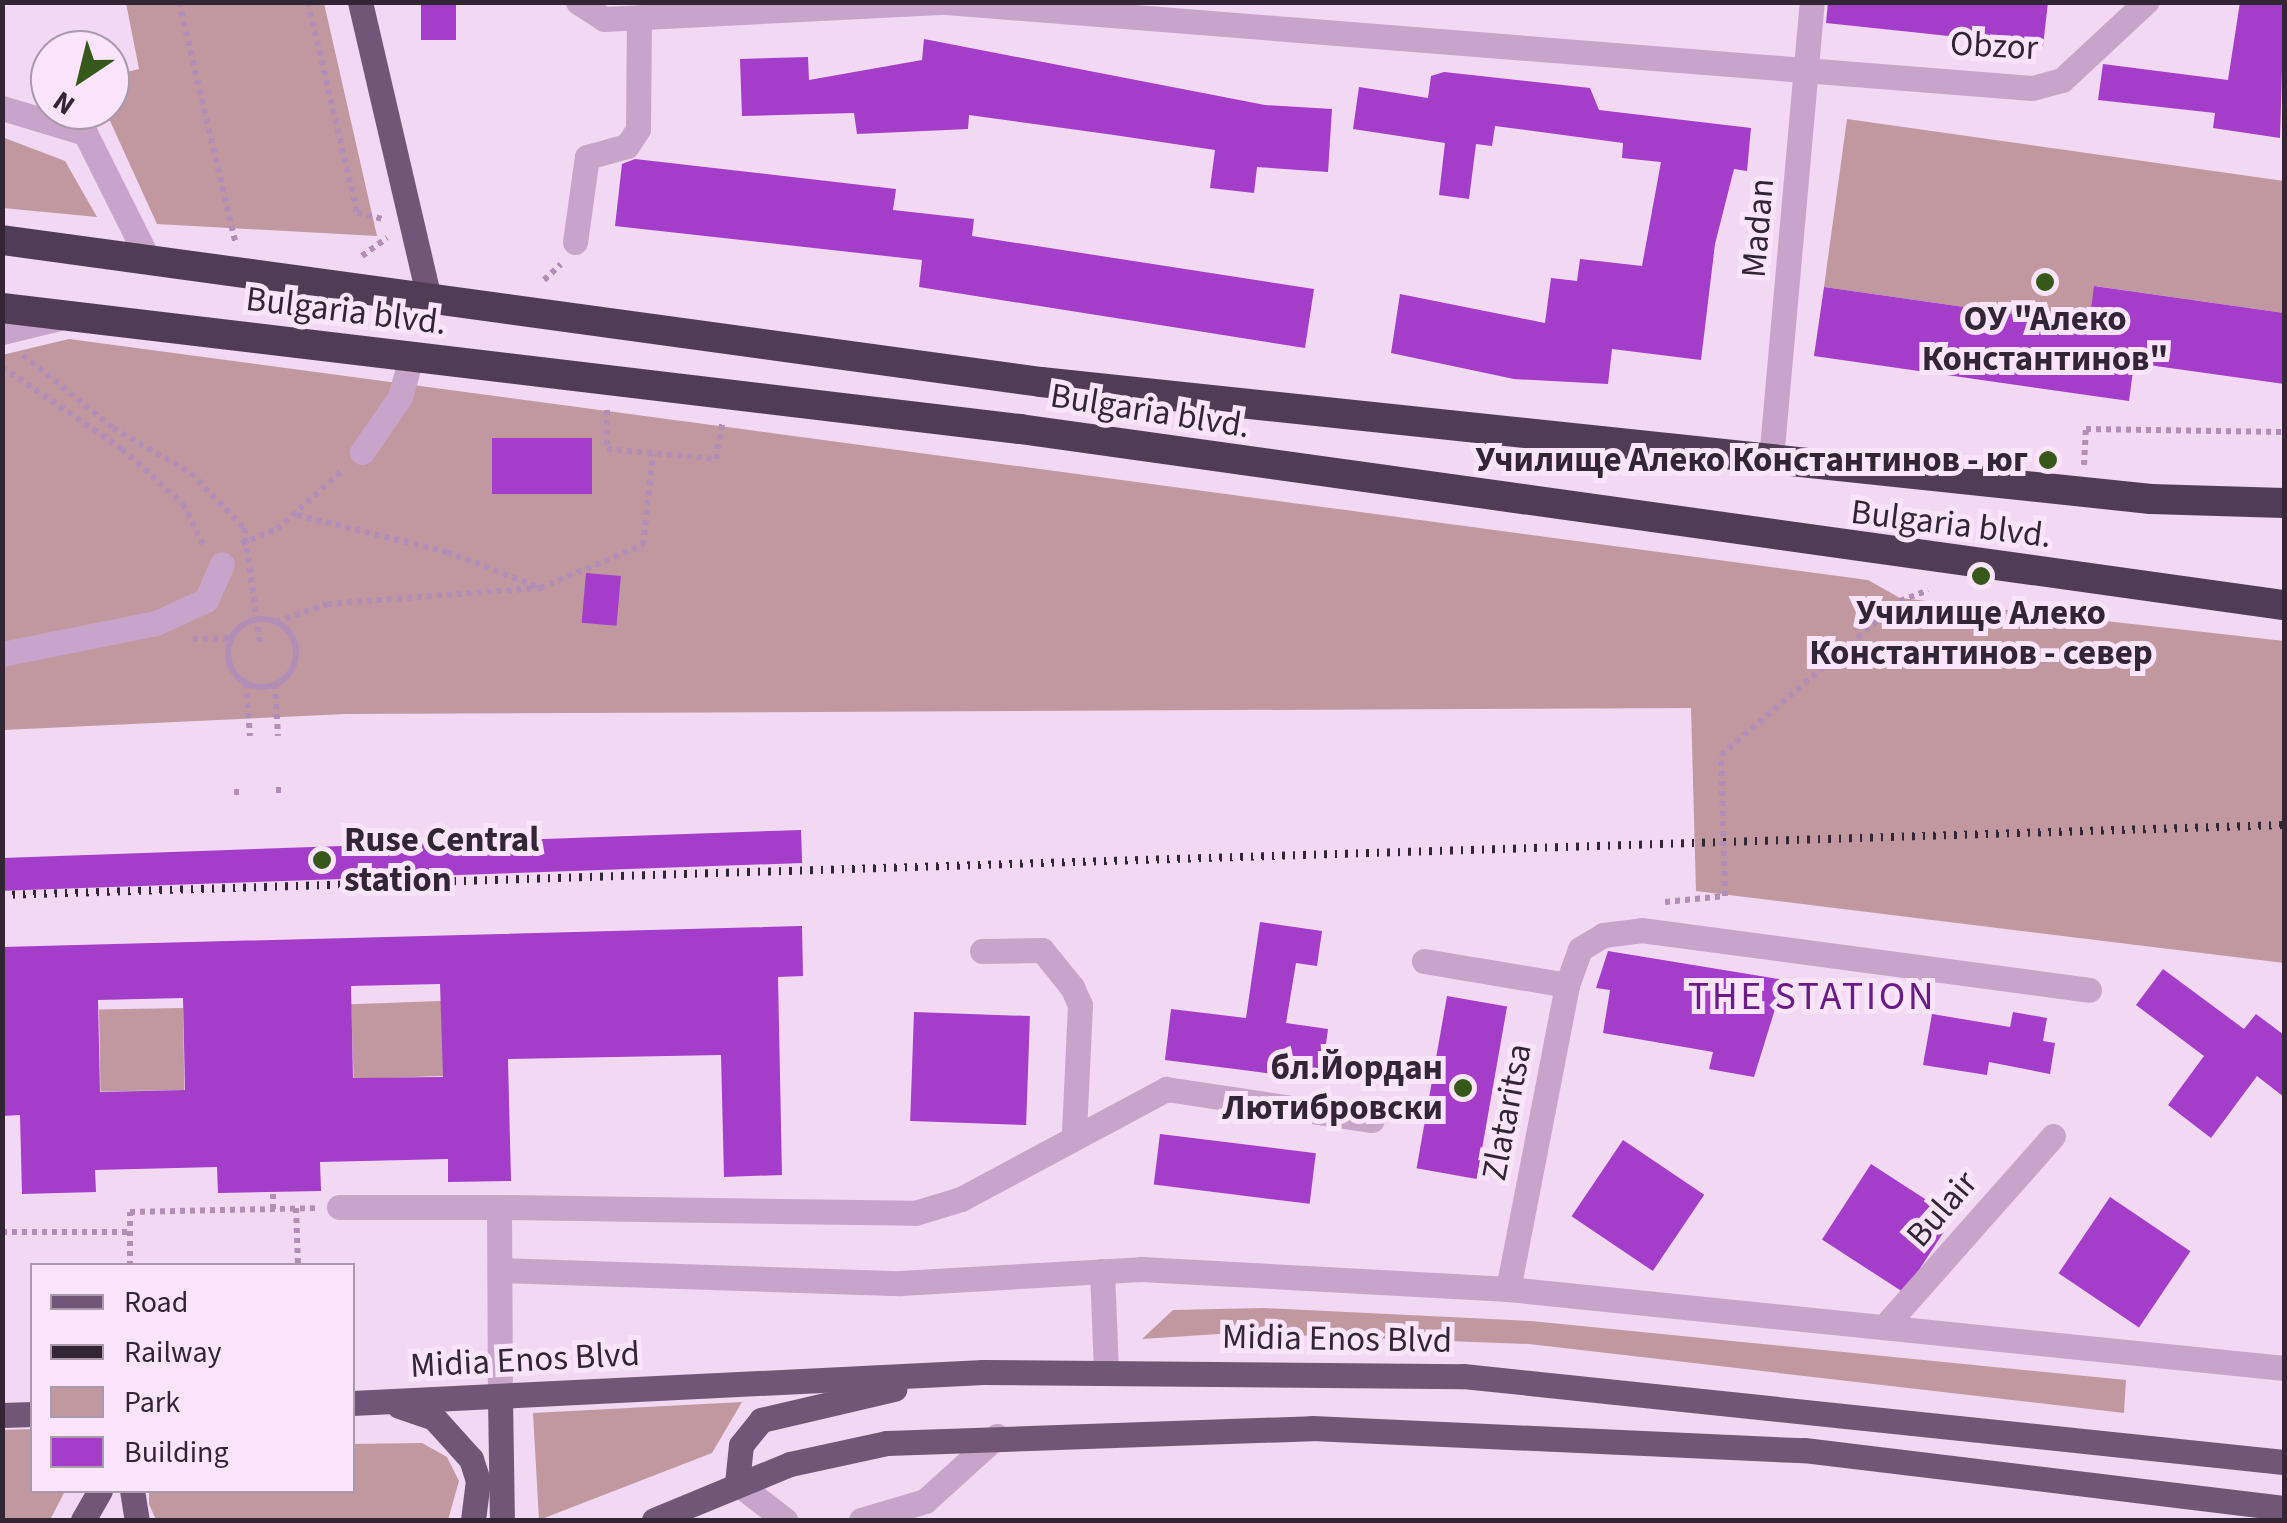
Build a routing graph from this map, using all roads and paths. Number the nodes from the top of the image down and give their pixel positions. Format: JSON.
{"nodes":[{"id":1,"x":180,"y":2,"type":"edge"},
{"id":2,"x":308,"y":2,"type":"edge"},
{"id":3,"x":360,"y":2,"type":"edge"},
{"id":4,"x":578,"y":2,"type":"edge"},
{"id":5,"x":946,"y":2,"type":"edge"},
{"id":6,"x":1812,"y":2,"type":"edge"},
{"id":7,"x":2146,"y":2,"type":"edge"},
{"id":8,"x":639,"y":18,"type":"junction"},
{"id":9,"x":1808,"y":66,"type":"junction"},
{"id":10,"x":2,"y":108,"type":"edge"},
{"id":11,"x":389,"y":220,"type":"dead end"},
{"id":12,"x":2,"y":240,"type":"edge"},
{"id":13,"x":575,"y":242,"type":"joint"},
{"id":14,"x":375,"y":250,"type":"dead end"},
{"id":15,"x":148,"y":259,"type":"junction"},
{"id":16,"x":420,"y":262,"type":"junction"},
{"id":17,"x":242,"y":271,"type":"junction"},
{"id":18,"x":532,"y":278,"type":"dead end"},
{"id":19,"x":428,"y":295,"type":"junction"},
{"id":20,"x":2,"y":308,"type":"edge"},
{"id":21,"x":75,"y":314,"type":"junction"},
{"id":22,"x":9,"y":340,"type":"edge"},
{"id":23,"x":411,"y":358,"type":"junction"},
{"id":24,"x":2,"y":367,"type":"edge"},
{"id":25,"x":2284,"y":432,"type":"edge"},
{"id":26,"x":607,"y":449,"type":"dead end"},
{"id":27,"x":362,"y":452,"type":"joint"},
{"id":28,"x":653,"y":454,"type":"junction"},
{"id":29,"x":1772,"y":459,"type":"junction"},
{"id":30,"x":716,"y":460,"type":"dead end"},
{"id":31,"x":2067,"y":466,"type":"dead end"},
{"id":32,"x":2284,"y":503,"type":"edge"},
{"id":33,"x":226,"y":506,"type":"dead end"},
{"id":34,"x":296,"y":514,"type":"junction"},
{"id":35,"x":222,"y":564,"type":"junction"},
{"id":36,"x":540,"y":588,"type":"junction"},
{"id":37,"x":1904,"y":588,"type":"dead end"},
{"id":38,"x":1924,"y":590,"type":"dead end"},
{"id":39,"x":1900,"y":602,"type":"junction"},
{"id":40,"x":2284,"y":605,"type":"edge"},
{"id":41,"x":260,"y":619,"type":"junction"},
{"id":42,"x":276,"y":622,"type":"junction"},
{"id":43,"x":260,"y":644,"type":"dead end"},
{"id":44,"x":2,"y":654,"type":"edge"},
{"id":45,"x":246,"y":683,"type":"junction"},
{"id":46,"x":276,"y":684,"type":"junction"},
{"id":47,"x":250,"y":736,"type":"dead end"},
{"id":48,"x":278,"y":736,"type":"dead end"},
{"id":49,"x":1726,"y":896,"type":"dead end"},
{"id":50,"x":982,"y":951,"type":"dead end"},
{"id":51,"x":1424,"y":961,"type":"dead end"},
{"id":52,"x":1566,"y":985,"type":"junction"},
{"id":53,"x":2089,"y":990,"type":"dead end"},
{"id":54,"x":1372,"y":1120,"type":"dead end"},
{"id":55,"x":1074,"y":1130,"type":"junction"},
{"id":56,"x":2052,"y":1136,"type":"dead end"},
{"id":57,"x":273,"y":1192,"type":"dead end"},
{"id":58,"x":500,"y":1206,"type":"junction"},
{"id":59,"x":339,"y":1207,"type":"joint"},
{"id":60,"x":296,"y":1208,"type":"junction"},
{"id":61,"x":273,"y":1209,"type":"junction"},
{"id":62,"x":2,"y":1232,"type":"edge"},
{"id":63,"x":130,"y":1232,"type":"junction"},
{"id":64,"x":130,"y":1263,"type":"edge"},
{"id":65,"x":298,"y":1263,"type":"edge"},
{"id":66,"x":500,"y":1270,"type":"junction"},
{"id":67,"x":1102,"y":1271,"type":"junction"},
{"id":68,"x":1508,"y":1289,"type":"junction"},
{"id":69,"x":1884,"y":1328,"type":"junction"},
{"id":70,"x":2284,"y":1368,"type":"edge"},
{"id":71,"x":1106,"y":1370,"type":"junction"},
{"id":72,"x":983,"y":1372,"type":"junction"},
{"id":73,"x":500,"y":1397,"type":"junction"},
{"id":74,"x":384,"y":1402,"type":"junction"},
{"id":75,"x":355,"y":1403,"type":"edge"},
{"id":76,"x":30,"y":1414,"type":"edge"},
{"id":77,"x":2,"y":1415,"type":"edge"},
{"id":78,"x":1001,"y":1434,"type":"junction"},
{"id":79,"x":2284,"y":1462,"type":"edge"},
{"id":80,"x":737,"y":1483,"type":"junction"},
{"id":81,"x":98,"y":1493,"type":"edge"},
{"id":82,"x":132,"y":1493,"type":"edge"},
{"id":83,"x":2284,"y":1508,"type":"edge"},
{"id":84,"x":924,"y":1510,"type":"edge"},
{"id":85,"x":82,"y":1520,"type":"edge"},
{"id":86,"x":137,"y":1520,"type":"edge"},
{"id":87,"x":472,"y":1520,"type":"edge"},
{"id":88,"x":502,"y":1520,"type":"edge"},
{"id":89,"x":654,"y":1520,"type":"edge"},
{"id":90,"x":786,"y":1520,"type":"edge"},
{"id":91,"x":861,"y":1520,"type":"edge"}],
"edges":[{"from":1,"to":17,"type":"path"},
{"from":2,"to":11,"type":"path"},
{"from":3,"to":16,"type":"main road"},
{"from":4,"to":8,"type":"street","name":"Obzor"},
{"from":5,"to":8,"type":"street","name":"Obzor"},
{"from":5,"to":9,"type":"street","name":"Obzor"},
{"from":6,"to":9,"type":"street","name":"Madan"},
{"from":7,"to":9,"type":"street","name":"Obzor"},
{"from":8,"to":13,"type":"street"},
{"from":9,"to":29,"type":"street","name":"Madan"},
{"from":10,"to":15,"type":"street"},
{"from":12,"to":15,"type":"highway","name":"Bulgaria blvd."},
{"from":13,"to":18,"type":"path"},
{"from":14,"to":16,"type":"path"},
{"from":15,"to":17,"type":"highway","name":"Bulgaria blvd."},
{"from":16,"to":19,"type":"main road"},
{"from":17,"to":19,"type":"highway","name":"Bulgaria blvd."},
{"from":19,"to":29,"type":"highway","name":"Bulgaria blvd."},
{"from":20,"to":21,"type":"highway","name":"Bulgaria blvd."},
{"from":21,"to":22,"type":"street"},
{"from":21,"to":23,"type":"highway","name":"Bulgaria blvd."},
{"from":22,"to":33,"type":"path"},
{"from":23,"to":27,"type":"street"},
{"from":23,"to":40,"type":"highway","name":"Bulgaria blvd."},
{"from":24,"to":35,"type":"path"},
{"from":25,"to":31,"type":"path"},
{"from":26,"to":28,"type":"path"},
{"from":27,"to":34,"type":"path"},
{"from":28,"to":30,"type":"path"},
{"from":28,"to":36,"type":"path"},
{"from":29,"to":32,"type":"highway","name":"Bulgaria blvd."},
{"from":34,"to":35,"type":"path"},
{"from":34,"to":36,"type":"path"},
{"from":35,"to":44,"type":"street"},
{"from":36,"to":42,"type":"path"},
{"from":37,"to":39,"type":"path"},
{"from":38,"to":39,"type":"path"},
{"from":39,"to":49,"type":"path","bridge":true},
{"from":41,"to":42,"type":"path"},
{"from":41,"to":43,"type":"path"},
{"from":41,"to":45,"type":"path"},
{"from":42,"to":46,"type":"path"},
{"from":45,"to":46,"type":"path"},
{"from":45,"to":47,"type":"path"},
{"from":46,"to":48,"type":"path"},
{"from":50,"to":55,"type":"street"},
{"from":51,"to":52,"type":"street"},
{"from":52,"to":53,"type":"street","name":"Zlataritsa"},
{"from":52,"to":68,"type":"street","name":"Zlataritsa"},
{"from":54,"to":55,"type":"street"},
{"from":55,"to":58,"type":"street"},
{"from":56,"to":69,"type":"street","name":"Bulair"},
{"from":57,"to":61,"type":"path"},
{"from":58,"to":59,"type":"street"},
{"from":58,"to":66,"type":"street"},
{"from":59,"to":60,"type":"path"},
{"from":60,"to":61,"type":"path"},
{"from":60,"to":65,"type":"path"},
{"from":61,"to":63,"type":"path"},
{"from":62,"to":63,"type":"path"},
{"from":63,"to":64,"type":"path"},
{"from":66,"to":67,"type":"street"},
{"from":66,"to":73,"type":"street"},
{"from":67,"to":68,"type":"street"},
{"from":67,"to":71,"type":"street"},
{"from":68,"to":69,"type":"street"},
{"from":69,"to":70,"type":"street"},
{"from":71,"to":72,"type":"main road","name":"Midia Enos Blvd"},
{"from":71,"to":79,"type":"main road","name":"Midia Enos Blvd"},
{"from":72,"to":73,"type":"main road","name":"Midia Enos Blvd"},
{"from":72,"to":80,"type":"main road"},
{"from":73,"to":74,"type":"main road","name":"Midia Enos Blvd"},
{"from":73,"to":88,"type":"main road"},
{"from":74,"to":75,"type":"main road","name":"Midia Enos Blvd"},
{"from":74,"to":87,"type":"main road"},
{"from":76,"to":77,"type":"main road"},
{"from":78,"to":80,"type":"main road"},
{"from":78,"to":83,"type":"main road"},
{"from":78,"to":84,"type":"street"},
{"from":80,"to":89,"type":"main road"},
{"from":80,"to":90,"type":"street"},
{"from":81,"to":85,"type":"main road"},
{"from":82,"to":86,"type":"main road"},
{"from":84,"to":91,"type":"street"}]}
